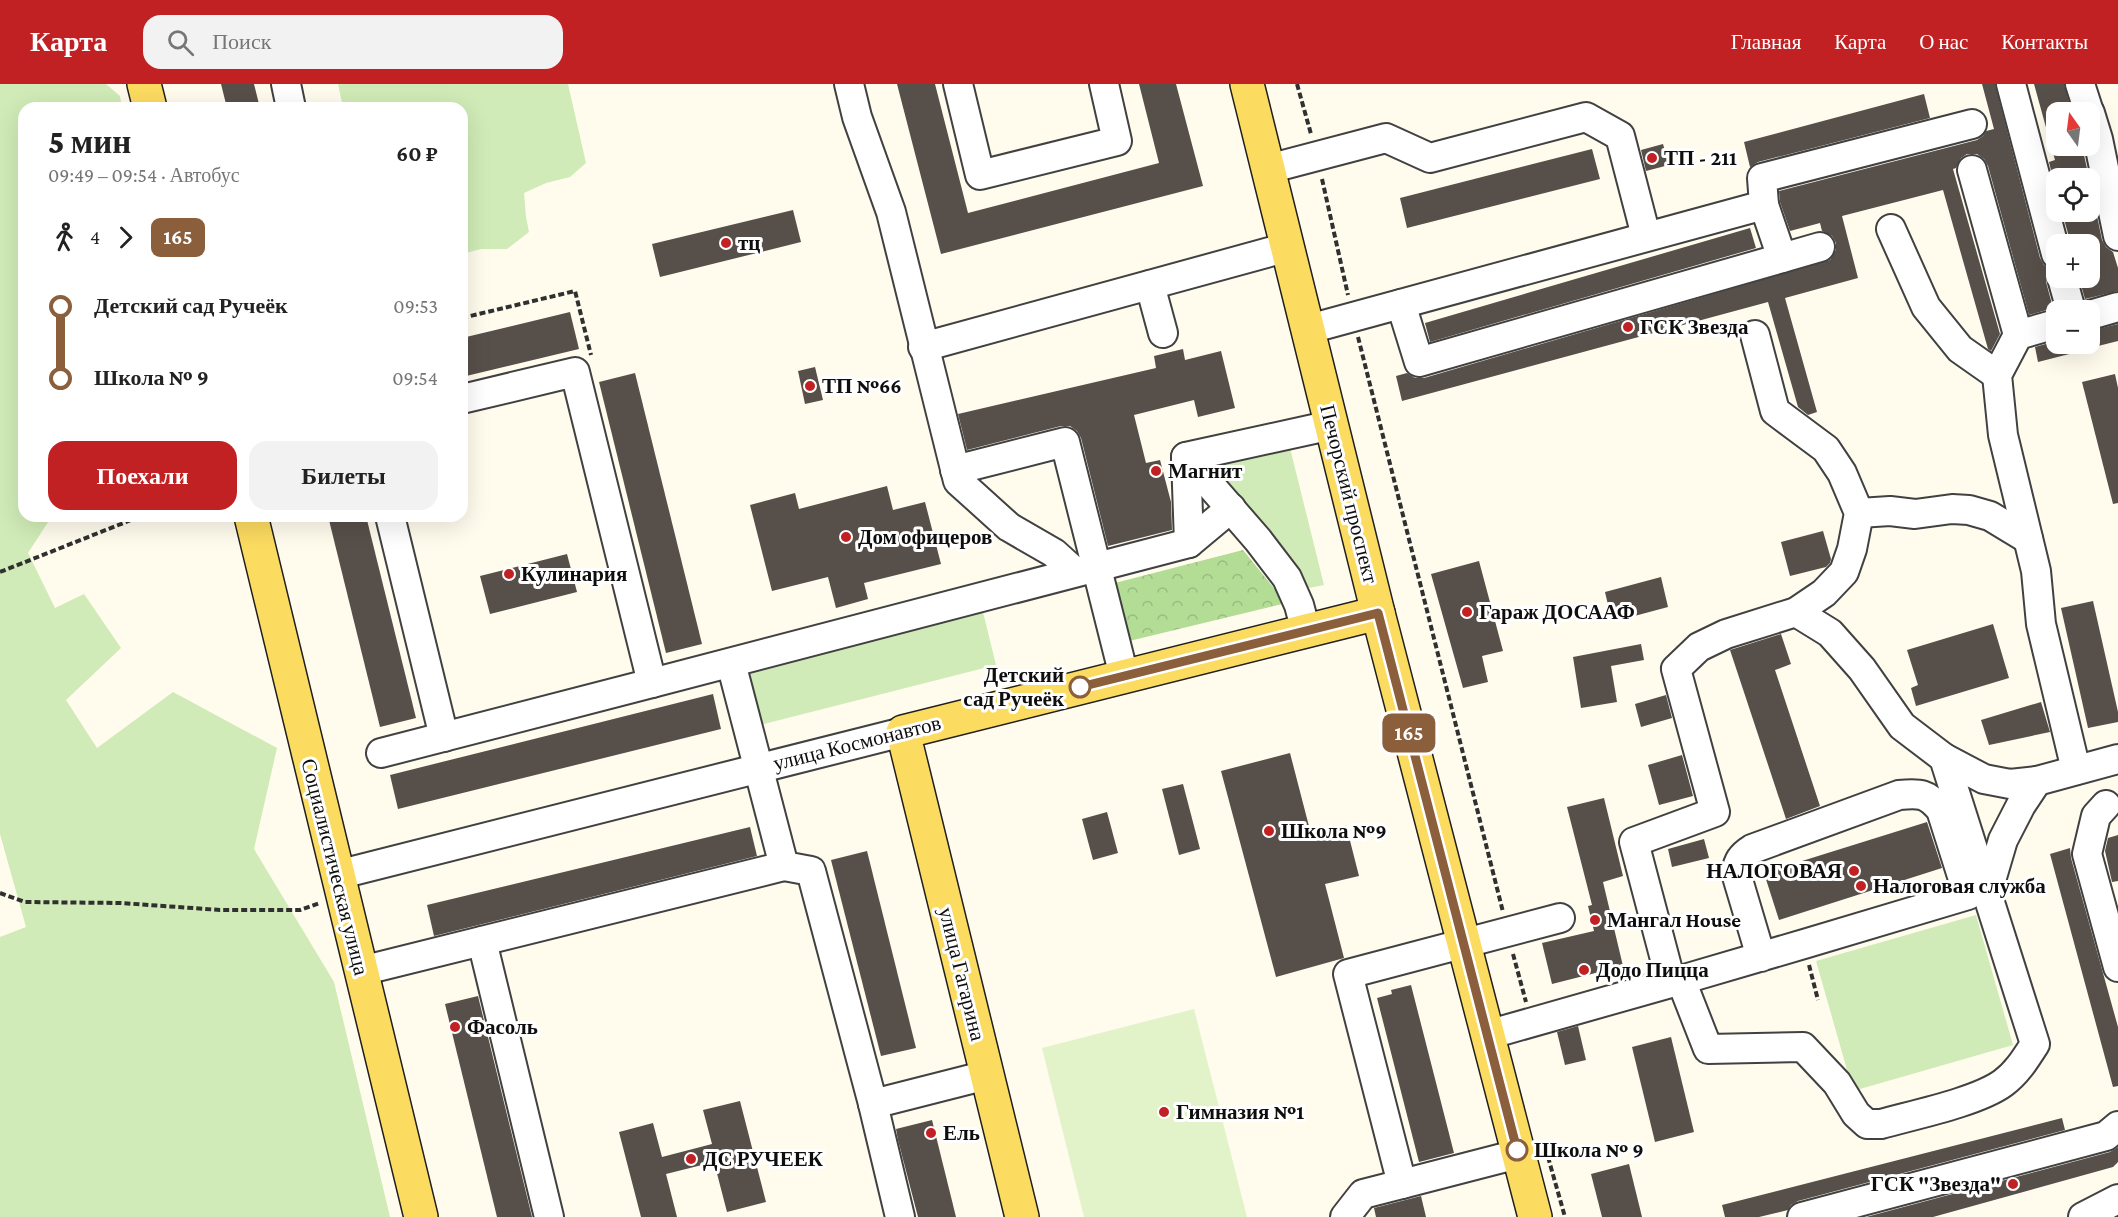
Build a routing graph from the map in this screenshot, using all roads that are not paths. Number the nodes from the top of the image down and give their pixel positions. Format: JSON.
{"nodes":[{"id":1,"x":144,"y":84,"type":"edge"},
{"id":2,"x":286,"y":84,"type":"edge"},
{"id":3,"x":849,"y":84,"type":"edge"},
{"id":4,"x":958,"y":84,"type":"edge"},
{"id":5,"x":1104,"y":84,"type":"edge"},
{"id":6,"x":1247,"y":84,"type":"edge"},
{"id":7,"x":2011,"y":84,"type":"edge"},
{"id":8,"x":2080,"y":84,"type":"edge"},
{"id":9,"x":148,"y":102,"type":"edge"},
{"id":10,"x":290,"y":102,"type":"edge"},
{"id":11,"x":2086,"y":102,"type":"edge"},
{"id":12,"x":1972,"y":124,"type":"dead end"},
{"id":13,"x":2100,"y":149,"type":"edge"},
{"id":14,"x":1268,"y":168,"type":"junction"},
{"id":15,"x":1972,"y":170,"type":"dead end"},
{"id":16,"x":1764,"y":205,"type":"junction"},
{"id":17,"x":1891,"y":228,"type":"dead end"},
{"id":18,"x":2051,"y":234,"type":"edge"},
{"id":19,"x":2118,"y":236,"type":"edge"},
{"id":20,"x":1646,"y":237,"type":"junction"},
{"id":21,"x":1820,"y":247,"type":"dead end"},
{"id":22,"x":1288,"y":248,"type":"junction"},
{"id":23,"x":1782,"y":258,"type":"junction"},
{"id":24,"x":1150,"y":285,"type":"junction"},
{"id":25,"x":1401,"y":304,"type":"junction"},
{"id":26,"x":2118,"y":307,"type":"edge"},
{"id":27,"x":2100,"y":312,"type":"edge"},
{"id":28,"x":2046,"y":327,"type":"edge"},
{"id":29,"x":1309,"y":329,"type":"junction"},
{"id":30,"x":1163,"y":333,"type":"dead end"},
{"id":31,"x":2018,"y":334,"type":"junction"},
{"id":32,"x":1755,"y":335,"type":"dead end"},
{"id":33,"x":923,"y":347,"type":"junction"},
{"id":34,"x":1997,"y":375,"type":"junction"},
{"id":35,"x":468,"y":398,"type":"edge"},
{"id":36,"x":1332,"y":425,"type":"junction"},
{"id":37,"x":1186,"y":457,"type":"junction"},
{"id":38,"x":955,"y":470,"type":"junction"},
{"id":39,"x":1231,"y":508,"type":"junction"},
{"id":40,"x":1859,"y":513,"type":"junction"},
{"id":41,"x":252,"y":522,"type":"edge"},
{"id":42,"x":391,"y":522,"type":"edge"},
{"id":43,"x":2028,"y":539,"type":"junction"},
{"id":44,"x":1189,"y":543,"type":"junction"},
{"id":45,"x":1086,"y":570,"type":"junction"},
{"id":46,"x":1796,"y":612,"type":"junction"},
{"id":47,"x":1378,"y":613,"type":"junction"},
{"id":48,"x":1306,"y":631,"type":"junction"},
{"id":49,"x":731,"y":663,"type":"junction"},
{"id":50,"x":1124,"y":676,"type":"junction"},
{"id":51,"x":652,"y":683,"type":"junction"},
{"id":52,"x":903,"y":732,"type":"junction"},
{"id":53,"x":444,"y":737,"type":"junction"},
{"id":54,"x":381,"y":753,"type":"dead end"},
{"id":55,"x":1944,"y":758,"type":"junction"},
{"id":56,"x":2097,"y":765,"type":"edge"},
{"id":57,"x":759,"y":769,"type":"junction"},
{"id":58,"x":2037,"y":781,"type":"junction"},
{"id":59,"x":2112,"y":807,"type":"edge"},
{"id":60,"x":784,"y":866,"type":"junction"},
{"id":61,"x":340,"y":886,"type":"junction"},
{"id":62,"x":1987,"y":894,"type":"junction"},
{"id":63,"x":1560,"y":918,"type":"dead end"},
{"id":64,"x":482,"y":941,"type":"junction"},
{"id":65,"x":1464,"y":944,"type":"junction"},
{"id":66,"x":1761,"y":957,"type":"junction"},
{"id":67,"x":2118,"y":968,"type":"edge"},
{"id":68,"x":361,"y":971,"type":"junction"},
{"id":69,"x":1676,"y":981,"type":"junction"},
{"id":70,"x":1487,"y":1035,"type":"junction"},
{"id":71,"x":987,"y":1075,"type":"junction"},
{"id":72,"x":873,"y":1104,"type":"junction"},
{"id":73,"x":2118,"y":1126,"type":"edge"},
{"id":74,"x":1532,"y":1153,"type":"junction"},
{"id":75,"x":1402,"y":1184,"type":"junction"},
{"id":76,"x":2118,"y":1199,"type":"edge"},
{"id":77,"x":421,"y":1217,"type":"edge"},
{"id":78,"x":549,"y":1217,"type":"edge"},
{"id":79,"x":900,"y":1217,"type":"edge"},
{"id":80,"x":1022,"y":1217,"type":"edge"},
{"id":81,"x":1345,"y":1217,"type":"edge"},
{"id":82,"x":1535,"y":1217,"type":"edge"},
{"id":83,"x":1802,"y":1217,"type":"edge"},
{"id":84,"x":2083,"y":1217,"type":"edge"}],
"edges":[{"from":1,"to":9,"type":"main road"},
{"from":2,"to":10,"type":"street"},
{"from":3,"to":33,"type":"street"},
{"from":4,"to":5,"type":"street"},
{"from":6,"to":14,"type":"main road","name":"Печорский проспект"},
{"from":7,"to":18,"type":"street"},
{"from":8,"to":11,"type":"street"},
{"from":12,"to":16,"type":"street"},
{"from":13,"to":19,"type":"street"},
{"from":14,"to":20,"type":"street"},
{"from":14,"to":22,"type":"main road","name":"Печорский проспект"},
{"from":15,"to":31,"type":"street"},
{"from":16,"to":20,"type":"street"},
{"from":16,"to":23,"type":"street"},
{"from":17,"to":34,"type":"street"},
{"from":20,"to":25,"type":"street"},
{"from":21,"to":23,"type":"street"},
{"from":22,"to":24,"type":"street"},
{"from":22,"to":29,"type":"main road","name":"Печорский проспект"},
{"from":23,"to":25,"type":"street"},
{"from":24,"to":30,"type":"street"},
{"from":24,"to":33,"type":"street"},
{"from":25,"to":29,"type":"street"},
{"from":26,"to":27,"type":"street"},
{"from":28,"to":31,"type":"street"},
{"from":29,"to":36,"type":"main road","name":"Печорский проспект"},
{"from":31,"to":34,"type":"street"},
{"from":32,"to":40,"type":"street"},
{"from":33,"to":38,"type":"street"},
{"from":34,"to":43,"type":"street"},
{"from":35,"to":51,"type":"street"},
{"from":36,"to":37,"type":"street"},
{"from":36,"to":47,"type":"main road","name":"Печорский проспект"},
{"from":37,"to":39,"type":"street"},
{"from":37,"to":44,"type":"street"},
{"from":38,"to":45,"type":"street"},
{"from":38,"to":45,"type":"street"},
{"from":39,"to":44,"type":"street"},
{"from":39,"to":48,"type":"street"},
{"from":40,"to":43,"type":"street"},
{"from":40,"to":46,"type":"street"},
{"from":41,"to":61,"type":"main road","name":"Социалистическая улица"},
{"from":42,"to":53,"type":"street"},
{"from":43,"to":56,"type":"street"},
{"from":44,"to":45,"type":"street"},
{"from":45,"to":49,"type":"street"},
{"from":45,"to":50,"type":"street"},
{"from":46,"to":55,"type":"street"},
{"from":46,"to":69,"type":"street"},
{"from":47,"to":48,"type":"main road","name":"улица Космонавтов"},
{"from":47,"to":65,"type":"main road","name":"Печорский проспект"},
{"from":48,"to":50,"type":"main road","name":"улица Космонавтов"},
{"from":49,"to":51,"type":"street"},
{"from":49,"to":57,"type":"street"},
{"from":50,"to":52,"type":"main road","name":"улица Космонавтов"},
{"from":51,"to":53,"type":"street"},
{"from":52,"to":57,"type":"street","name":"улица Космонавтов"},
{"from":52,"to":71,"type":"main road","name":"улица Гагарина"},
{"from":53,"to":54,"type":"street"},
{"from":55,"to":58,"type":"street"},
{"from":55,"to":62,"type":"street"},
{"from":56,"to":58,"type":"street"},
{"from":56,"to":59,"type":"street"},
{"from":57,"to":60,"type":"street"},
{"from":57,"to":61,"type":"street","name":"улица Космонавтов"},
{"from":58,"to":62,"type":"street"},
{"from":59,"to":67,"type":"street"},
{"from":60,"to":64,"type":"street"},
{"from":60,"to":72,"type":"street"},
{"from":61,"to":68,"type":"main road","name":"Социалистическая улица"},
{"from":62,"to":69,"type":"street"},
{"from":63,"to":65,"type":"street"},
{"from":64,"to":68,"type":"street"},
{"from":64,"to":78,"type":"street"},
{"from":65,"to":70,"type":"main road","name":"Печорский проспект"},
{"from":65,"to":75,"type":"street"},
{"from":66,"to":66,"type":"street"},
{"from":66,"to":69,"type":"street"},
{"from":68,"to":77,"type":"main road","name":"Социалистическая улица"},
{"from":69,"to":70,"type":"street"},
{"from":70,"to":74,"type":"main road","name":"Печорский проспект"},
{"from":71,"to":72,"type":"street"},
{"from":71,"to":80,"type":"main road","name":"улица Гагарина"},
{"from":72,"to":79,"type":"street"},
{"from":73,"to":83,"type":"street"},
{"from":74,"to":75,"type":"street"},
{"from":74,"to":82,"type":"main road","name":"Печорский проспект"},
{"from":75,"to":81,"type":"street"},
{"from":76,"to":84,"type":"street"}]}
